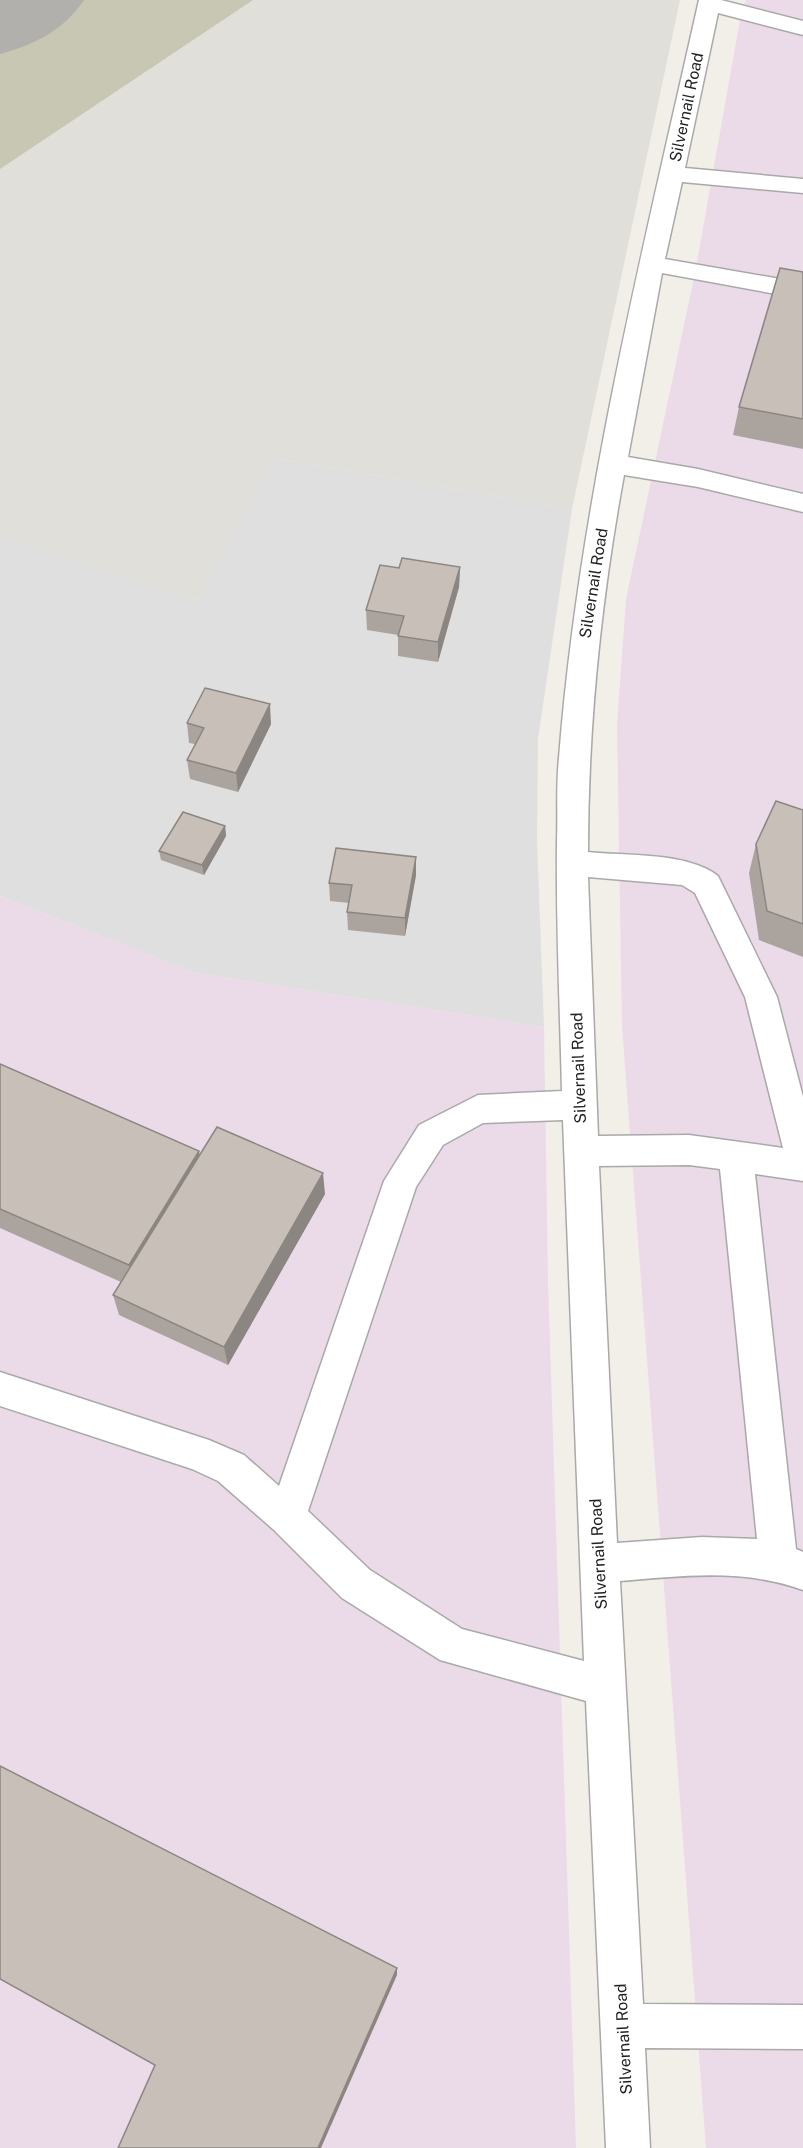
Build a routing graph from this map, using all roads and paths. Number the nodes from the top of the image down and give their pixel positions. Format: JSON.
{"nodes":[{"id":1,"x":709,"y":2,"type":"edge"},
{"id":2,"x":803,"y":28,"type":"edge"},
{"id":3,"x":672,"y":174,"type":"junction"},
{"id":4,"x":803,"y":186,"type":"edge"},
{"id":5,"x":653,"y":264,"type":"junction"},
{"id":6,"x":803,"y":291,"type":"edge"},
{"id":7,"x":613,"y":464,"type":"junction"},
{"id":8,"x":803,"y":503,"type":"edge"},
{"id":9,"x":573,"y":863,"type":"junction"},
{"id":10,"x":580,"y":1105,"type":"junction"},
{"id":11,"x":581,"y":1151,"type":"junction"},
{"id":12,"x":736,"y":1157,"type":"junction"},
{"id":13,"x":803,"y":1164,"type":"edge"},
{"id":14,"x":0,"y":1389,"type":"edge"},
{"id":15,"x":287,"y":1517,"type":"junction"},
{"id":16,"x":599,"y":1564,"type":"junction"},
{"id":17,"x":790,"y":1566,"type":"edge"},
{"id":18,"x":605,"y":1686,"type":"junction"},
{"id":19,"x":622,"y":2026,"type":"junction"},
{"id":20,"x":803,"y":2027,"type":"edge"},
{"id":21,"x":628,"y":2148,"type":"edge"}],
"edges":[{"from":1,"to":2,"type":"street"},
{"from":1,"to":3,"type":"street","name":"Silvernail Road"},
{"from":3,"to":4,"type":"street"},
{"from":3,"to":5,"type":"street","name":"Silvernail Road"},
{"from":5,"to":6,"type":"street"},
{"from":5,"to":7,"type":"street","name":"Silvernail Road"},
{"from":7,"to":8,"type":"street"},
{"from":7,"to":9,"type":"street","name":"Silvernail Road"},
{"from":9,"to":10,"type":"street","name":"Silvernail Road"},
{"from":9,"to":13,"type":"street"},
{"from":10,"to":11,"type":"street","name":"Silvernail Road"},
{"from":10,"to":15,"type":"street"},
{"from":11,"to":12,"type":"street"},
{"from":11,"to":16,"type":"street","name":"Silvernail Road"},
{"from":12,"to":13,"type":"street"},
{"from":12,"to":17,"type":"street"},
{"from":14,"to":15,"type":"street"},
{"from":15,"to":18,"type":"street"},
{"from":16,"to":17,"type":"street"},
{"from":16,"to":18,"type":"street","name":"Silvernail Road"},
{"from":18,"to":19,"type":"street","name":"Silvernail Road"},
{"from":19,"to":20,"type":"street"},
{"from":19,"to":21,"type":"street","name":"Silvernail Road"}]}
